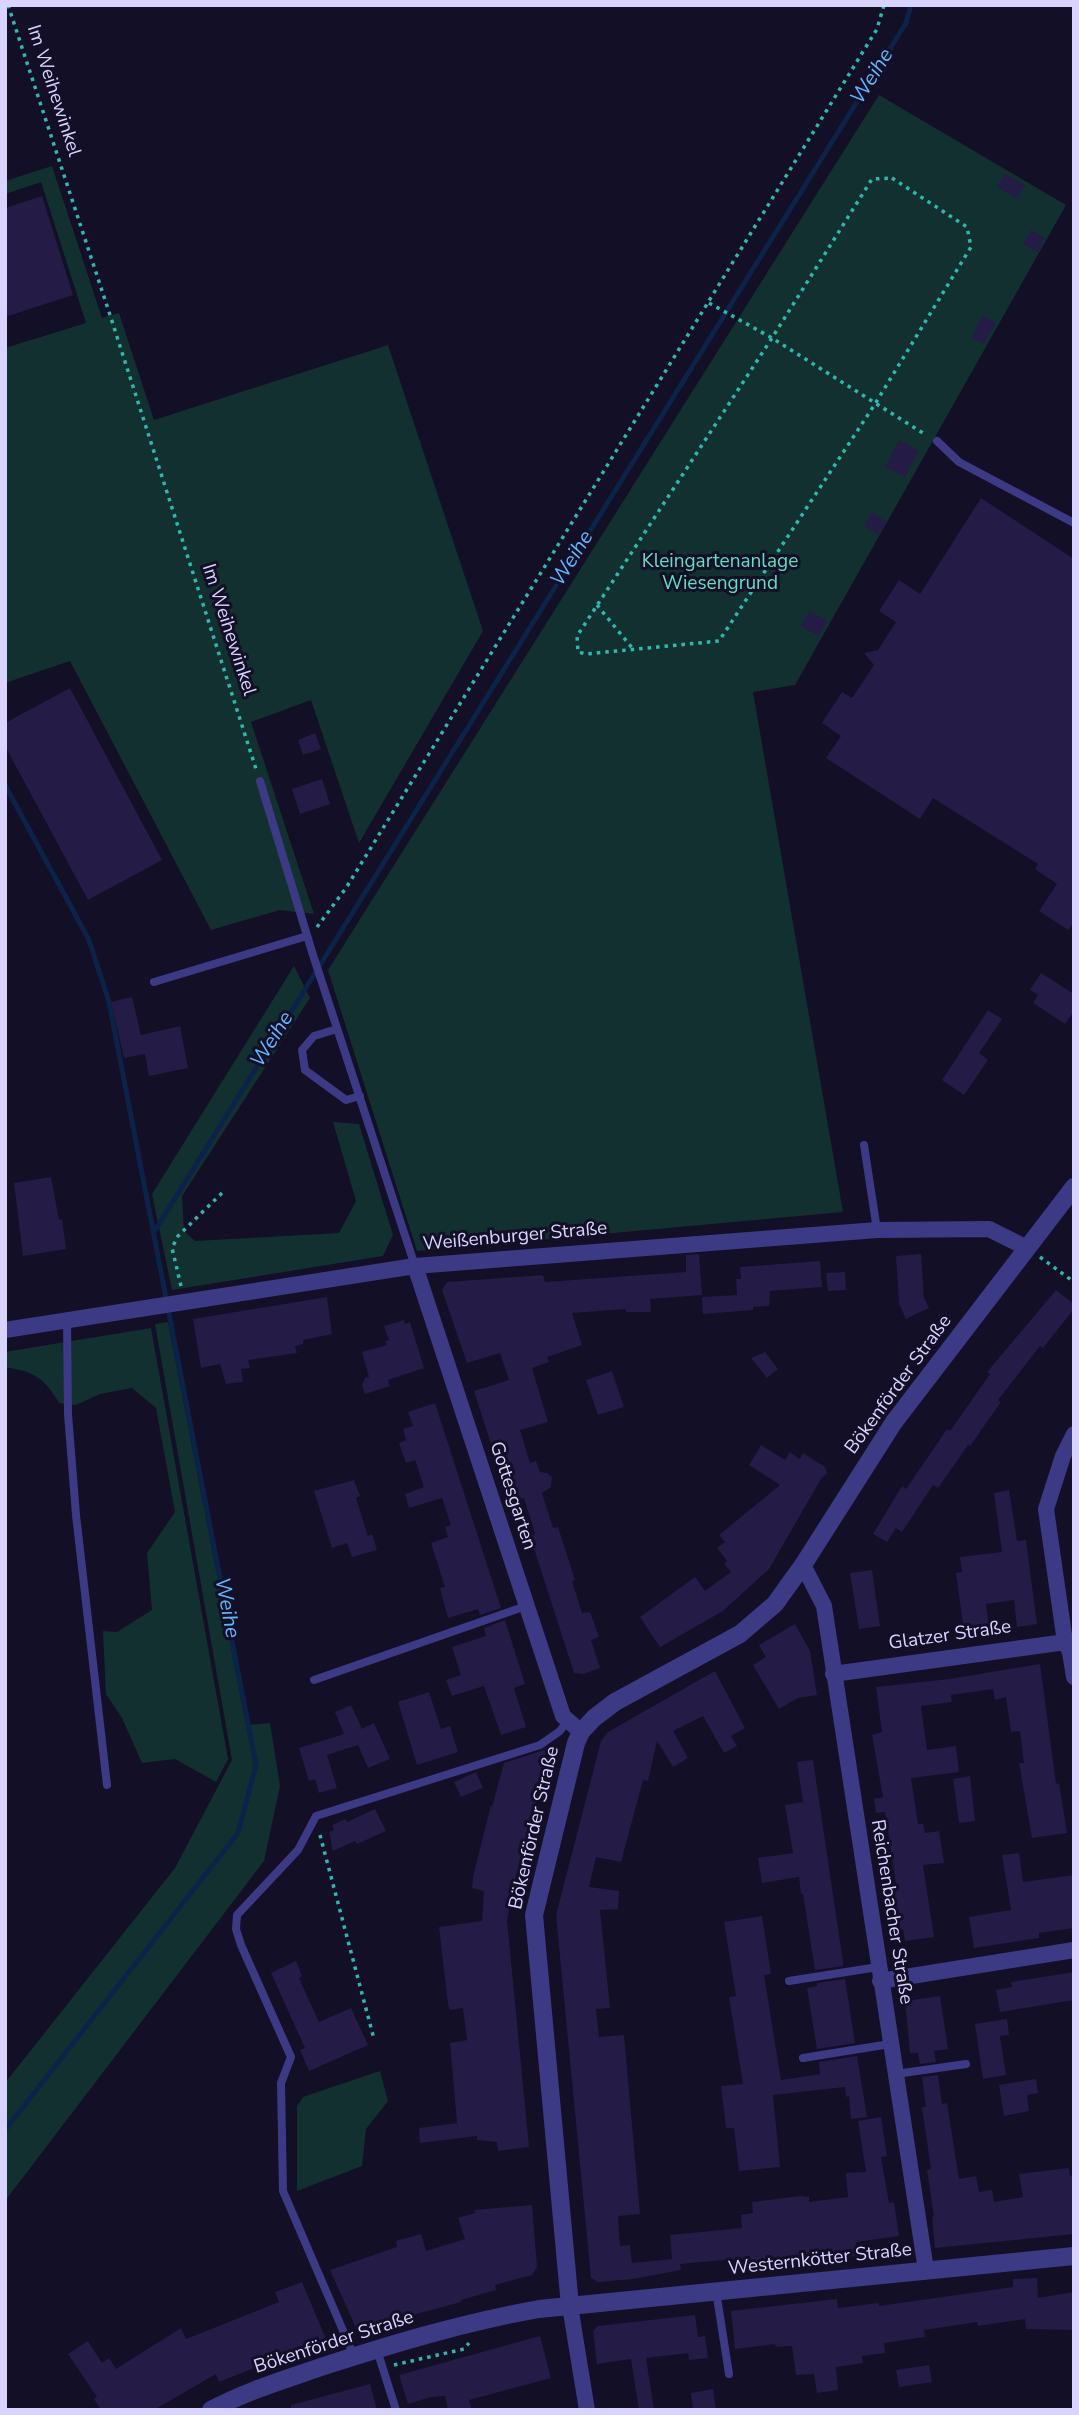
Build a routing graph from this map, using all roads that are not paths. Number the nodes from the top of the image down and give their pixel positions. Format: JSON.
{"nodes":[{"id":1,"x":937,"y":442,"type":"road end"},
{"id":2,"x":1074,"y":523,"type":"edge"},
{"id":3,"x":260,"y":781,"type":"road end"},
{"id":4,"x":307,"y":936,"type":"junction"},
{"id":5,"x":154,"y":982,"type":"dead end"},
{"id":6,"x":337,"y":1029,"type":"junction"},
{"id":7,"x":360,"y":1096,"type":"junction"},
{"id":8,"x":864,"y":1145,"type":"dead end"},
{"id":9,"x":1074,"y":1187,"type":"edge"},
{"id":10,"x":877,"y":1230,"type":"junction"},
{"id":11,"x":1027,"y":1248,"type":"junction"},
{"id":12,"x":415,"y":1266,"type":"junction"},
{"id":13,"x":67,"y":1321,"type":"junction"},
{"id":14,"x":5,"y":1330,"type":"edge"},
{"id":15,"x":1074,"y":1434,"type":"edge"},
{"id":16,"x":803,"y":1565,"type":"junction"},
{"id":17,"x":526,"y":1606,"type":"junction"},
{"id":18,"x":1070,"y":1641,"type":"edge"},
{"id":19,"x":833,"y":1674,"type":"junction"},
{"id":20,"x":1074,"y":1677,"type":"edge"},
{"id":21,"x":314,"y":1680,"type":"dead end"},
{"id":22,"x":574,"y":1726,"type":"junction"},
{"id":23,"x":107,"y":1785,"type":"dead end"},
{"id":24,"x":1074,"y":1950,"type":"edge"},
{"id":25,"x":879,"y":1973,"type":"junction"},
{"id":26,"x":789,"y":1980,"type":"dead end"},
{"id":27,"x":890,"y":2044,"type":"junction"},
{"id":28,"x":803,"y":2057,"type":"dead end"},
{"id":29,"x":966,"y":2064,"type":"dead end"},
{"id":30,"x":895,"y":2074,"type":"junction"},
{"id":31,"x":1074,"y":2256,"type":"edge"},
{"id":32,"x":926,"y":2270,"type":"junction"},
{"id":33,"x":716,"y":2291,"type":"junction"},
{"id":34,"x":570,"y":2306,"type":"junction"},
{"id":35,"x":377,"y":2350,"type":"junction"},
{"id":36,"x":354,"y":2357,"type":"junction"},
{"id":37,"x":729,"y":2374,"type":"dead end"},
{"id":38,"x":211,"y":2410,"type":"edge"},
{"id":39,"x":396,"y":2410,"type":"edge"},
{"id":40,"x":587,"y":2410,"type":"edge"}],
"edges":[{"from":1,"to":2,"type":"lane"},
{"from":3,"to":4,"type":"lane"},
{"from":4,"to":5,"type":"lane"},
{"from":4,"to":6,"type":"lane"},
{"from":6,"to":7,"type":"lane"},
{"from":6,"to":7,"type":"lane"},
{"from":7,"to":12,"type":"lane"},
{"from":8,"to":10,"type":"lane"},
{"from":9,"to":11,"type":"street","name":"Bökenförder Straße"},
{"from":10,"to":11,"type":"street","name":"Weißenburger Straße"},
{"from":10,"to":12,"type":"street","name":"Weißenburger Straße"},
{"from":11,"to":16,"type":"street","name":"Bökenförder Straße"},
{"from":12,"to":13,"type":"street","name":"Weißenburger Straße"},
{"from":12,"to":17,"type":"street","name":"Gottesgarten"},
{"from":13,"to":14,"type":"street","name":"Weißenburger Straße"},
{"from":13,"to":23,"type":"lane"},
{"from":15,"to":18,"type":"street"},
{"from":16,"to":19,"type":"street","name":"Reichenbacher Straße"},
{"from":16,"to":22,"type":"street","name":"Bökenförder Straße"},
{"from":17,"to":21,"type":"lane"},
{"from":17,"to":22,"type":"street","name":"Gottesgarten"},
{"from":18,"to":19,"type":"street","name":"Glatzer Straße"},
{"from":18,"to":20,"type":"street"},
{"from":19,"to":25,"type":"street","name":"Reichenbacher Straße"},
{"from":22,"to":34,"type":"street","name":"Bökenförder Straße"},
{"from":22,"to":36,"type":"lane"},
{"from":24,"to":25,"type":"street"},
{"from":25,"to":26,"type":"lane"},
{"from":25,"to":27,"type":"street","name":"Reichenbacher Straße"},
{"from":27,"to":28,"type":"lane"},
{"from":27,"to":30,"type":"street","name":"Reichenbacher Straße"},
{"from":29,"to":30,"type":"lane"},
{"from":30,"to":32,"type":"street","name":"Reichenbacher Straße"},
{"from":31,"to":32,"type":"street","name":"Westernkötter Straße"},
{"from":32,"to":33,"type":"street","name":"Westernkötter Straße"},
{"from":33,"to":34,"type":"street","name":"Westernkötter Straße"},
{"from":33,"to":37,"type":"lane"},
{"from":34,"to":35,"type":"street","name":"Bökenförder Straße"},
{"from":34,"to":40,"type":"street"},
{"from":35,"to":36,"type":"street","name":"Bökenförder Straße"},
{"from":35,"to":39,"type":"lane"},
{"from":36,"to":38,"type":"street","name":"Bökenförder Straße"}]}
